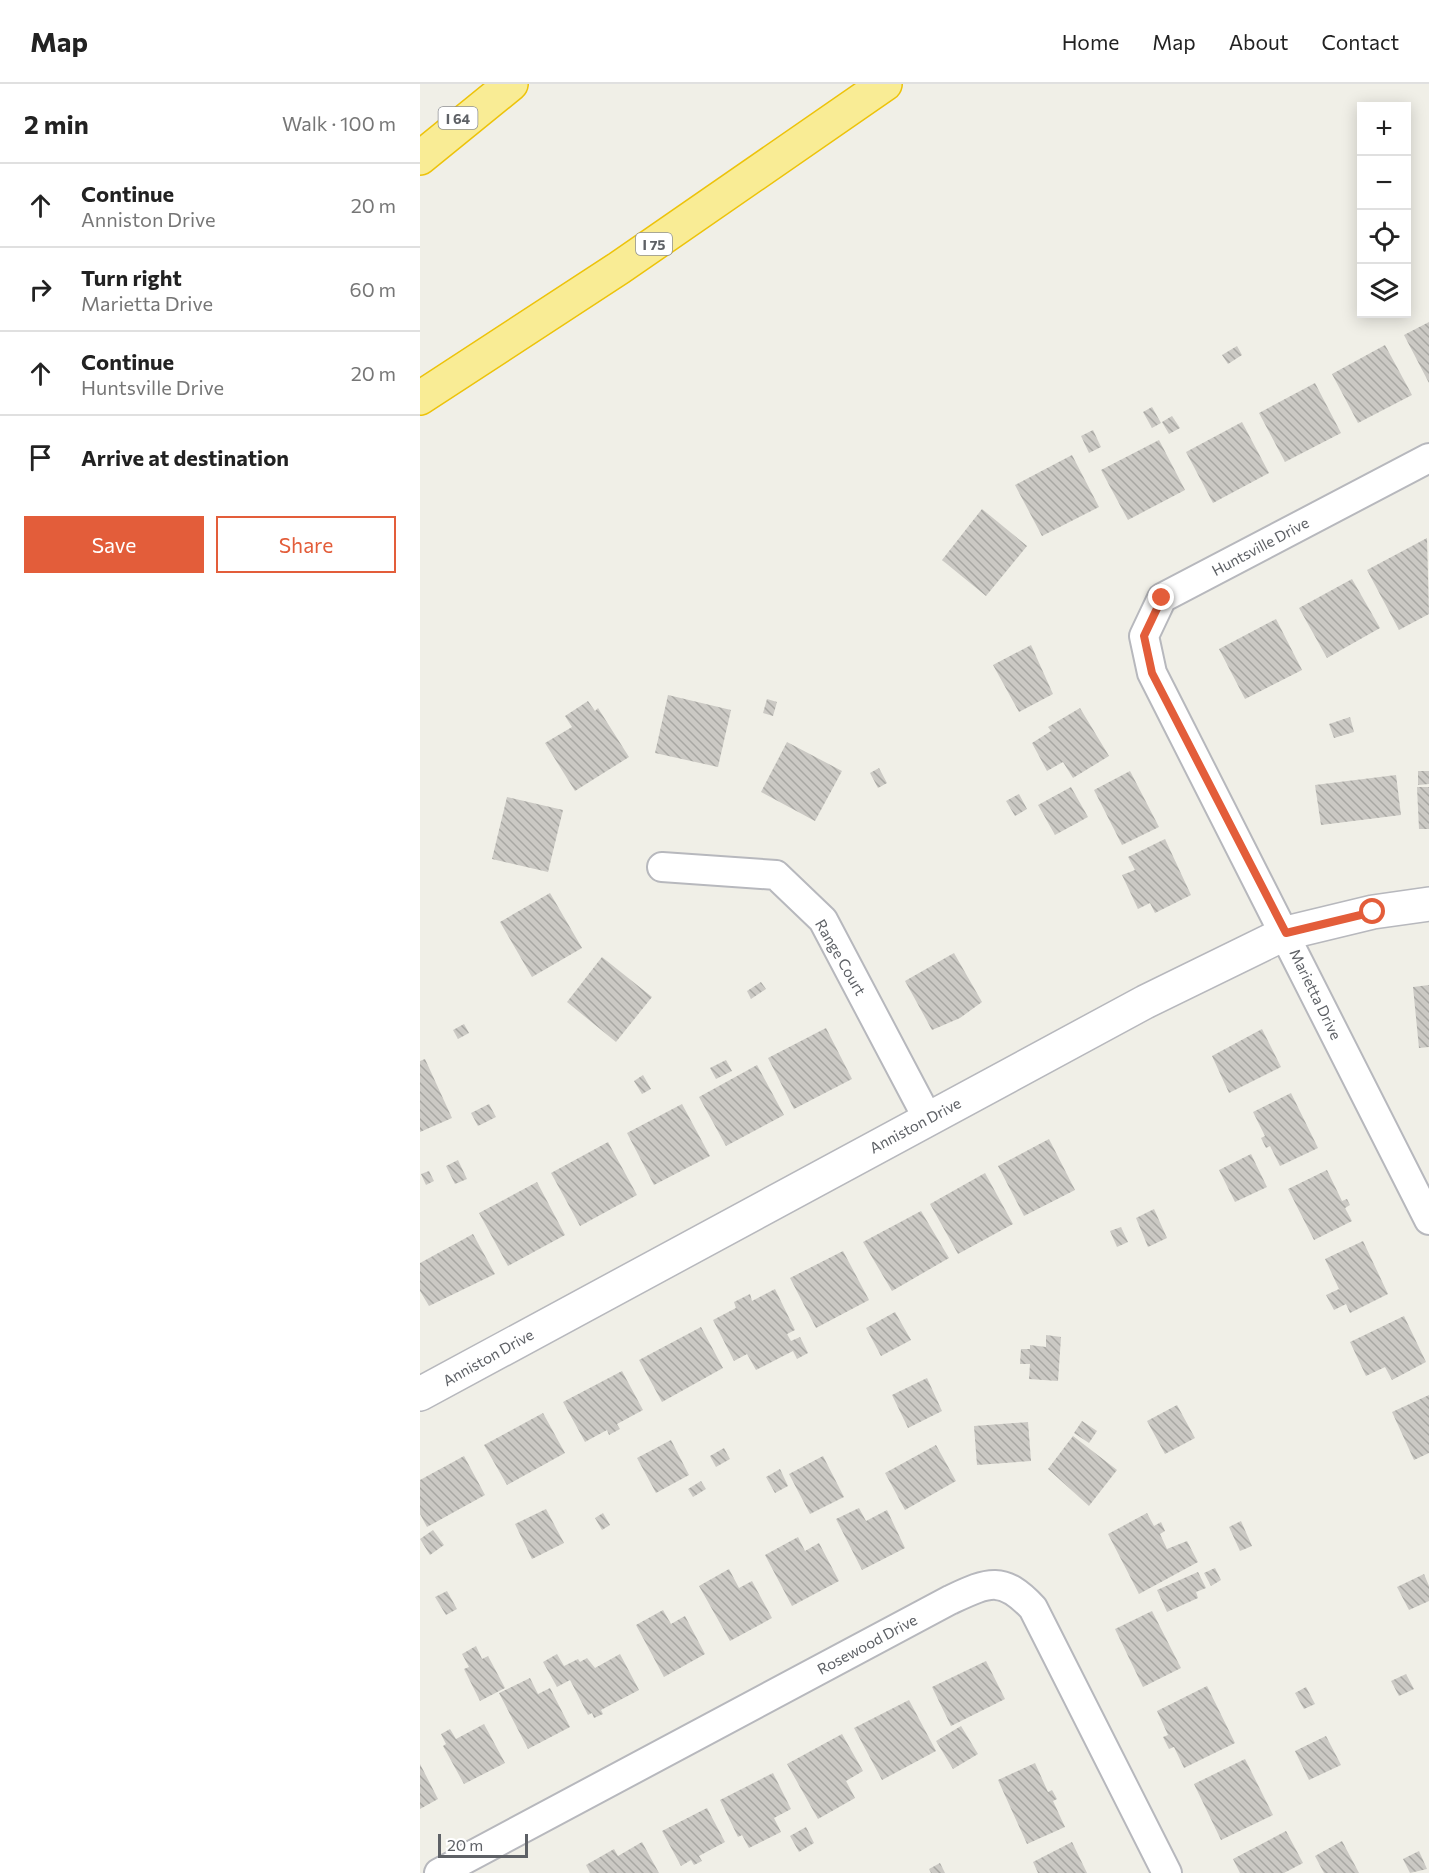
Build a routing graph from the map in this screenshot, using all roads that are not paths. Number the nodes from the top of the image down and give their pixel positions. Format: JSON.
{"nodes":[{"id":1,"x":495,"y":84,"type":"edge"},
{"id":2,"x":511,"y":84,"type":"edge"},
{"id":3,"x":855,"y":84,"type":"edge"},
{"id":4,"x":885,"y":84,"type":"edge"},
{"id":5,"x":420,"y":152,"type":"edge"},
{"id":6,"x":420,"y":158,"type":"edge"},
{"id":7,"x":420,"y":397,"type":"edge"},
{"id":8,"x":1429,"y":458,"type":"edge"},
{"id":9,"x":1152,"y":673,"type":"joint"},
{"id":10,"x":662,"y":867,"type":"dead end"},
{"id":11,"x":1429,"y":904,"type":"edge"},
{"id":12,"x":1286,"y":933,"type":"junction"},
{"id":13,"x":928,"y":1119,"type":"junction"},
{"id":14,"x":1429,"y":1220,"type":"edge"},
{"id":15,"x":422,"y":1390,"type":"edge"},
{"id":16,"x":439,"y":1873,"type":"edge"},
{"id":17,"x":1167,"y":1873,"type":"edge"}],
"edges":[{"from":1,"to":5,"type":"highway","number":"I 64"},
{"from":2,"to":6,"type":"highway"},
{"from":3,"to":7,"type":"highway"},
{"from":4,"to":7,"type":"highway","number":"I 75"},
{"from":8,"to":9,"type":"street","name":"Huntsville Drive"},
{"from":9,"to":12,"type":"street","name":"Marietta Drive"},
{"from":10,"to":13,"type":"street","name":"Range Court"},
{"from":11,"to":12,"type":"street","name":"Anniston Drive"},
{"from":12,"to":13,"type":"street","name":"Anniston Drive"},
{"from":12,"to":14,"type":"street","name":"Marietta Drive"},
{"from":13,"to":15,"type":"street","name":"Anniston Drive"},
{"from":16,"to":17,"type":"street","name":"Rosewood Drive"}]}
